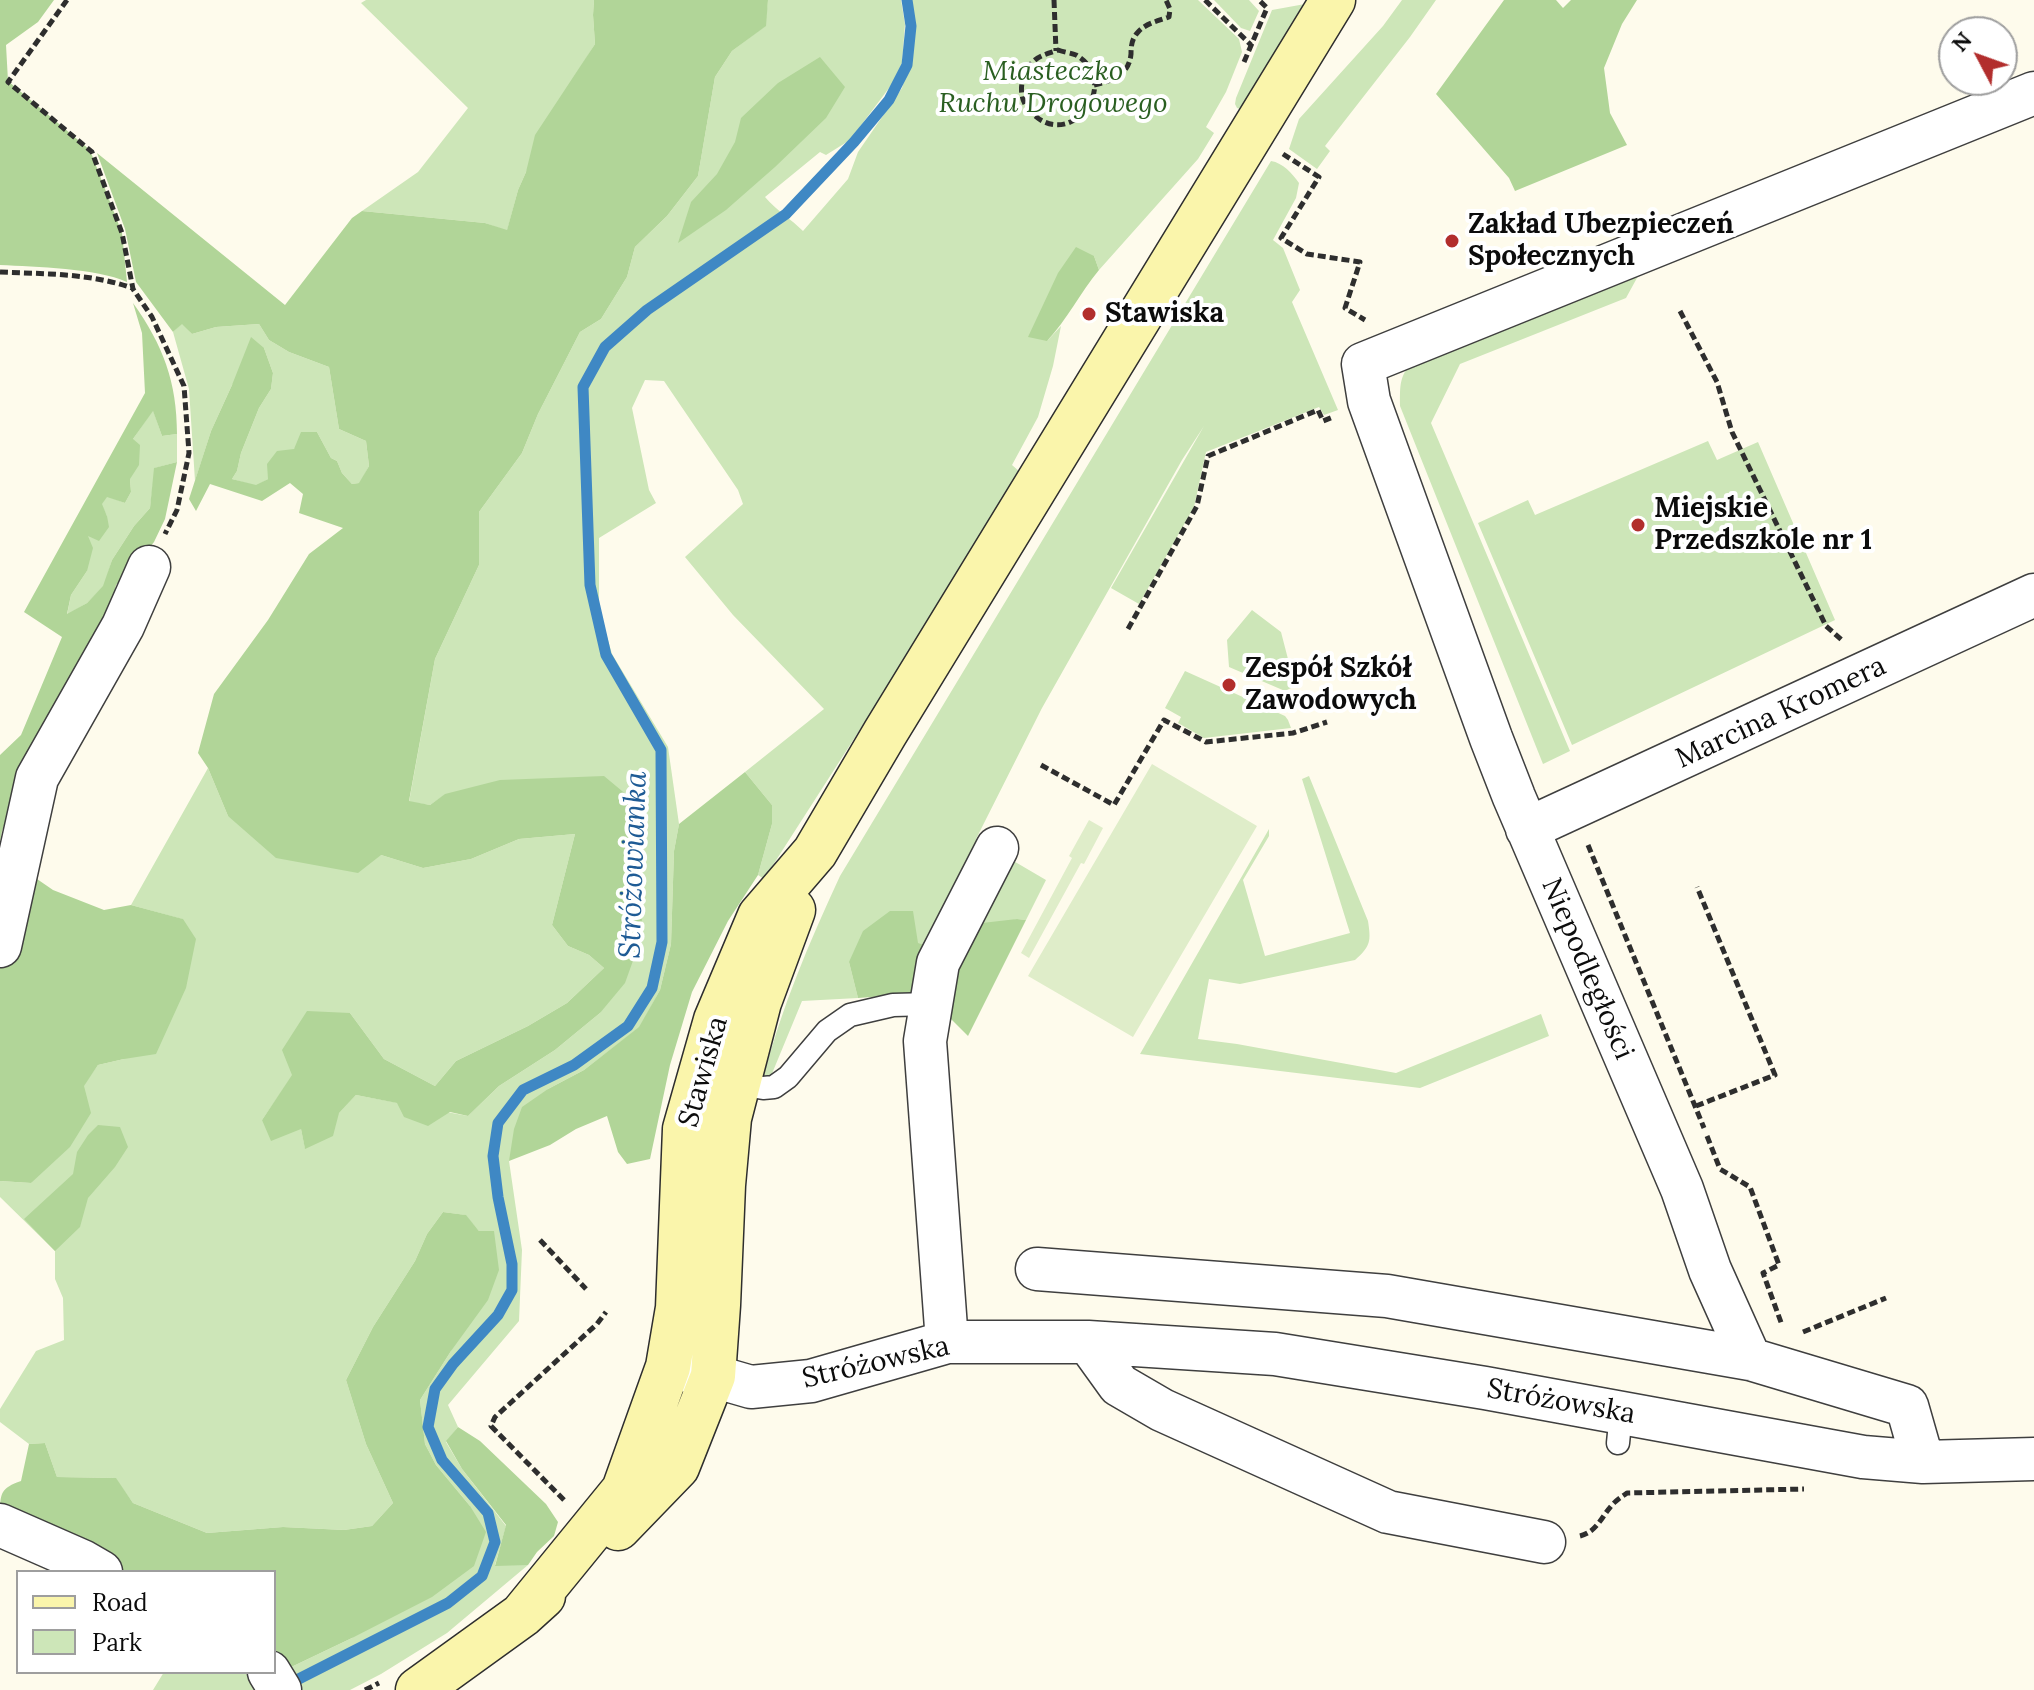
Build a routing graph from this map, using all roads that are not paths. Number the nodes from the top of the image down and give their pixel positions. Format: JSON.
{"nodes":[{"id":1,"x":1333,"y":0,"type":"edge"},
{"id":2,"x":2034,"y":93,"type":"edge"},
{"id":3,"x":149,"y":567,"type":"road end"},
{"id":4,"x":2034,"y":595,"type":"edge"},
{"id":5,"x":1527,"y":829,"type":"junction"},
{"id":6,"x":997,"y":848,"type":"dead end"},
{"id":7,"x":815,"y":852,"type":"junction"},
{"id":8,"x":0,"y":946,"type":"edge"},
{"id":9,"x":931,"y":1004,"type":"junction"},
{"id":10,"x":738,"y":1084,"type":"junction"},
{"id":11,"x":1037,"y":1269,"type":"dead end"},
{"id":12,"x":947,"y":1342,"type":"junction"},
{"id":13,"x":1088,"y":1342,"type":"junction"},
{"id":14,"x":1750,"y":1359,"type":"junction"},
{"id":15,"x":668,"y":1367,"type":"junction"},
{"id":16,"x":713,"y":1376,"type":"junction"},
{"id":17,"x":2034,"y":1459,"type":"edge"},
{"id":18,"x":1923,"y":1462,"type":"junction"},
{"id":19,"x":0,"y":1525,"type":"edge"},
{"id":20,"x":1544,"y":1542,"type":"dead end"},
{"id":21,"x":98,"y":1570,"type":"edge"},
{"id":22,"x":522,"y":1615,"type":"junction"},
{"id":23,"x":418,"y":1690,"type":"edge"}],
"edges":[{"from":1,"to":7,"type":"main road","name":"Stawiska"},
{"from":2,"to":5,"type":"street","name":"Niepodległości"},
{"from":3,"to":8,"type":"street"},
{"from":4,"to":5,"type":"street","name":"Marcina Kromera"},
{"from":5,"to":14,"type":"street","name":"Niepodległości"},
{"from":6,"to":9,"type":"street"},
{"from":7,"to":10,"type":"main road","name":"Stawiska"},
{"from":7,"to":15,"type":"main road","name":"Stawiska"},
{"from":9,"to":10,"type":"lane"},
{"from":9,"to":12,"type":"street"},
{"from":10,"to":16,"type":"main road","name":"Stawiska"},
{"from":11,"to":14,"type":"street"},
{"from":12,"to":13,"type":"street","name":"Stróżowska"},
{"from":12,"to":16,"type":"street","name":"Stróżowska"},
{"from":13,"to":18,"type":"street","name":"Stróżowska"},
{"from":13,"to":20,"type":"street"},
{"from":14,"to":18,"type":"street"},
{"from":15,"to":16,"type":"street","name":"Stróżowska"},
{"from":15,"to":22,"type":"main road"},
{"from":16,"to":22,"type":"main road"},
{"from":17,"to":18,"type":"street","name":"Stróżowska"},
{"from":19,"to":21,"type":"street"},
{"from":22,"to":23,"type":"main road"}]}
